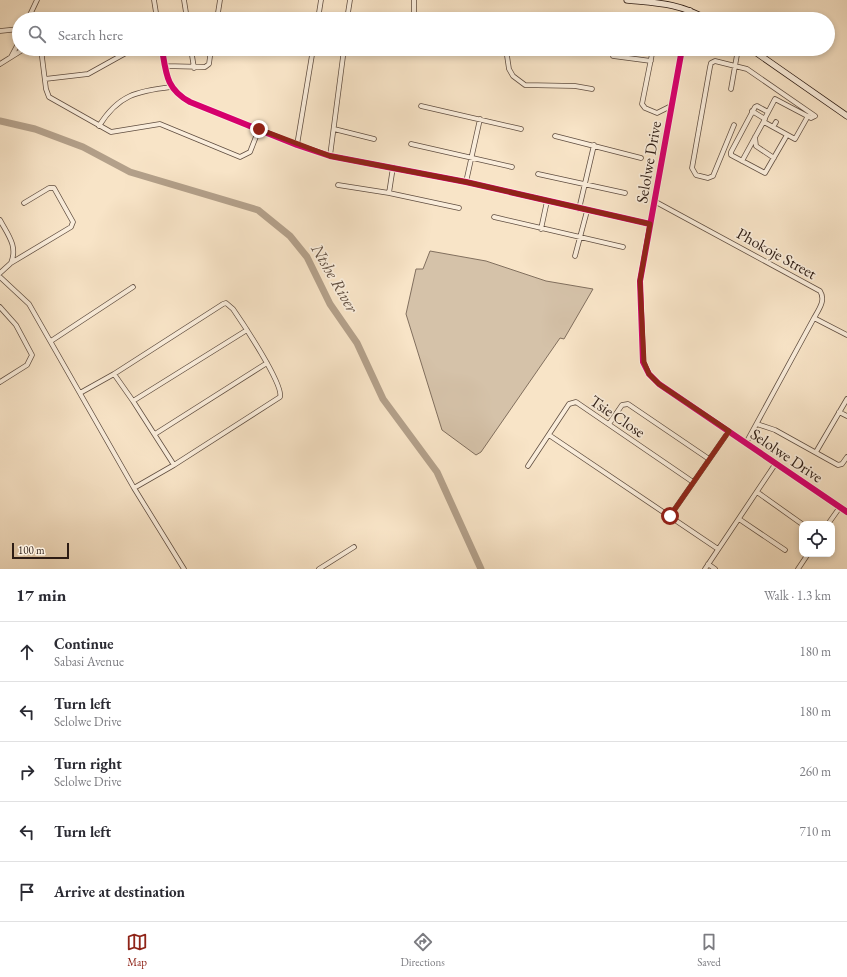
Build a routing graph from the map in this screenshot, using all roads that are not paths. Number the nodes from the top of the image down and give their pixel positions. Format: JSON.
{"nodes":[{"id":1,"x":37,"y":0,"type":"edge"},
{"id":2,"x":154,"y":0,"type":"edge"},
{"id":3,"x":184,"y":0,"type":"edge"},
{"id":4,"x":220,"y":0,"type":"edge"},
{"id":5,"x":321,"y":0,"type":"edge"},
{"id":6,"x":350,"y":0,"type":"edge"},
{"id":7,"x":414,"y":0,"type":"edge"},
{"id":8,"x":627,"y":0,"type":"edge"},
{"id":9,"x":690,"y":10,"type":"joint"},
{"id":10,"x":31,"y":12,"type":"edge"},
{"id":11,"x":156,"y":12,"type":"edge"},
{"id":12,"x":186,"y":12,"type":"edge"},
{"id":13,"x":218,"y":12,"type":"edge"},
{"id":14,"x":319,"y":12,"type":"edge"},
{"id":15,"x":348,"y":12,"type":"edge"},
{"id":16,"x":414,"y":12,"type":"edge"},
{"id":17,"x":694,"y":12,"type":"edge"},
{"id":18,"x":12,"y":30,"type":"edge"},
{"id":19,"x":0,"y":31,"type":"edge"},
{"id":20,"x":12,"y":55,"type":"edge"},
{"id":21,"x":14,"y":56,"type":"edge"},
{"id":22,"x":42,"y":56,"type":"edge"},
{"id":23,"x":120,"y":56,"type":"edge"},
{"id":24,"x":163,"y":56,"type":"edge"},
{"id":25,"x":192,"y":56,"type":"edge"},
{"id":26,"x":210,"y":56,"type":"edge"},
{"id":27,"x":312,"y":56,"type":"edge"},
{"id":28,"x":343,"y":56,"type":"edge"},
{"id":29,"x":507,"y":56,"type":"edge"},
{"id":30,"x":613,"y":56,"type":"dead end"},
{"id":31,"x":651,"y":56,"type":"edge"},
{"id":32,"x":681,"y":56,"type":"edge"},
{"id":33,"x":737,"y":56,"type":"edge"},
{"id":34,"x":761,"y":56,"type":"edge"},
{"id":35,"x":10,"y":59,"type":"junction"},
{"id":36,"x":650,"y":61,"type":"junction"},
{"id":37,"x":0,"y":64,"type":"edge"},
{"id":38,"x":165,"y":66,"type":"junction"},
{"id":39,"x":736,"y":67,"type":"junction"},
{"id":40,"x":194,"y":68,"type":"junction"},
{"id":41,"x":45,"y":79,"type":"junction"},
{"id":42,"x":171,"y":87,"type":"junction"},
{"id":43,"x":592,"y":89,"type":"dead end"},
{"id":44,"x":732,"y":89,"type":"dead end"},
{"id":45,"x":780,"y":92,"type":"junction"},
{"id":46,"x":775,"y":99,"type":"junction"},
{"id":47,"x":797,"y":103,"type":"junction"},
{"id":48,"x":421,"y":106,"type":"dead end"},
{"id":49,"x":671,"y":106,"type":"junction"},
{"id":50,"x":794,"y":109,"type":"junction"},
{"id":51,"x":752,"y":111,"type":"junction"},
{"id":52,"x":768,"y":112,"type":"junction"},
{"id":53,"x":808,"y":116,"type":"junction"},
{"id":54,"x":847,"y":116,"type":"edge"},
{"id":55,"x":480,"y":119,"type":"junction"},
{"id":56,"x":764,"y":120,"type":"junction"},
{"id":57,"x":776,"y":122,"type":"dead end"},
{"id":58,"x":734,"y":125,"type":"dead end"},
{"id":59,"x":99,"y":126,"type":"junction"},
{"id":60,"x":773,"y":127,"type":"junction"},
{"id":61,"x":259,"y":129,"type":"junction"},
{"id":62,"x":334,"y":129,"type":"junction"},
{"id":63,"x":521,"y":129,"type":"dead end"},
{"id":64,"x":787,"y":135,"type":"junction"},
{"id":65,"x":555,"y":136,"type":"dead end"},
{"id":66,"x":755,"y":137,"type":"junction"},
{"id":67,"x":374,"y":139,"type":"dead end"},
{"id":68,"x":411,"y":144,"type":"dead end"},
{"id":69,"x":296,"y":145,"type":"junction"},
{"id":70,"x":594,"y":145,"type":"junction"},
{"id":71,"x":330,"y":156,"type":"junction"},
{"id":72,"x":471,"y":157,"type":"junction"},
{"id":73,"x":641,"y":158,"type":"dead end"},
{"id":74,"x":774,"y":158,"type":"junction"},
{"id":75,"x":742,"y":161,"type":"junction"},
{"id":76,"x":393,"y":167,"type":"junction"},
{"id":77,"x":512,"y":167,"type":"dead end"},
{"id":78,"x":538,"y":174,"type":"dead end"},
{"id":79,"x":466,"y":182,"type":"junction"},
{"id":80,"x":584,"y":184,"type":"junction"},
{"id":81,"x":338,"y":186,"type":"dead end"},
{"id":82,"x":389,"y":193,"type":"junction"},
{"id":83,"x":625,"y":193,"type":"dead end"},
{"id":84,"x":547,"y":201,"type":"junction"},
{"id":85,"x":654,"y":201,"type":"junction"},
{"id":86,"x":24,"y":203,"type":"dead end"},
{"id":87,"x":459,"y":208,"type":"dead end"},
{"id":88,"x":579,"y":209,"type":"junction"},
{"id":89,"x":586,"y":210,"type":"junction"},
{"id":90,"x":494,"y":217,"type":"dead end"},
{"id":91,"x":0,"y":220,"type":"edge"},
{"id":92,"x":650,"y":224,"type":"junction"},
{"id":93,"x":541,"y":229,"type":"junction"},
{"id":94,"x":580,"y":236,"type":"junction"},
{"id":95,"x":623,"y":247,"type":"dead end"},
{"id":96,"x":575,"y":256,"type":"dead end"},
{"id":97,"x":11,"y":263,"type":"junction"},
{"id":98,"x":0,"y":273,"type":"edge"},
{"id":99,"x":0,"y":277,"type":"edge"},
{"id":100,"x":133,"y":287,"type":"dead end"},
{"id":101,"x":0,"y":307,"type":"edge"},
{"id":102,"x":814,"y":318,"type":"junction"},
{"id":103,"x":247,"y":330,"type":"junction"},
{"id":104,"x":847,"y":335,"type":"edge"},
{"id":105,"x":51,"y":341,"type":"junction"},
{"id":106,"x":267,"y":363,"type":"junction"},
{"id":107,"x":114,"y":374,"type":"junction"},
{"id":108,"x":1,"y":380,"type":"edge"},
{"id":109,"x":80,"y":393,"type":"junction"},
{"id":110,"x":847,"y":399,"type":"edge"},
{"id":111,"x":133,"y":401,"type":"junction"},
{"id":112,"x":839,"y":412,"type":"junction"},
{"id":113,"x":847,"y":416,"type":"edge"},
{"id":114,"x":609,"y":424,"type":"junction"},
{"id":115,"x":757,"y":424,"type":"junction"},
{"id":116,"x":729,"y":431,"type":"junction"},
{"id":117,"x":155,"y":434,"type":"junction"},
{"id":118,"x":549,"y":435,"type":"junction"},
{"id":119,"x":746,"y":443,"type":"junction"},
{"id":120,"x":816,"y":452,"type":"junction"},
{"id":121,"x":847,"y":457,"type":"edge"},
{"id":122,"x":709,"y":459,"type":"junction"},
{"id":123,"x":776,"y":463,"type":"junction"},
{"id":124,"x":174,"y":465,"type":"junction"},
{"id":125,"x":528,"y":466,"type":"dead end"},
{"id":126,"x":693,"y":482,"type":"junction"},
{"id":127,"x":134,"y":488,"type":"junction"},
{"id":128,"x":757,"y":492,"type":"junction"},
{"id":129,"x":840,"y":507,"type":"junction"},
{"id":130,"x":847,"y":511,"type":"edge"},
{"id":131,"x":670,"y":516,"type":"junction"},
{"id":132,"x":739,"y":519,"type":"junction"},
{"id":133,"x":830,"y":521,"type":"edge"},
{"id":134,"x":799,"y":522,"type":"edge"},
{"id":135,"x":354,"y":547,"type":"dead end"},
{"id":136,"x":718,"y":549,"type":"junction"},
{"id":137,"x":785,"y":550,"type":"dead end"},
{"id":138,"x":806,"y":557,"type":"edge"},
{"id":139,"x":708,"y":564,"type":"junction"},
{"id":140,"x":184,"y":569,"type":"edge"},
{"id":141,"x":319,"y":569,"type":"edge"},
{"id":142,"x":704,"y":569,"type":"edge"},
{"id":143,"x":715,"y":569,"type":"edge"},
{"id":144,"x":798,"y":569,"type":"edge"}],
"edges":[{"from":1,"to":10,"type":"street"},
{"from":2,"to":11,"type":"street"},
{"from":3,"to":12,"type":"street"},
{"from":4,"to":13,"type":"street"},
{"from":5,"to":14,"type":"street"},
{"from":6,"to":15,"type":"street"},
{"from":7,"to":16,"type":"street"},
{"from":8,"to":9,"type":"street"},
{"from":9,"to":17,"type":"street"},
{"from":18,"to":19,"type":"street"},
{"from":20,"to":35,"type":"street"},
{"from":21,"to":35,"type":"street"},
{"from":22,"to":41,"type":"street"},
{"from":23,"to":41,"type":"street"},
{"from":24,"to":38,"type":"street"},
{"from":25,"to":40,"type":"street"},
{"from":26,"to":40,"type":"street"},
{"from":27,"to":69,"type":"street"},
{"from":28,"to":62,"type":"street"},
{"from":29,"to":43,"type":"street"},
{"from":30,"to":36,"type":"street"},
{"from":31,"to":36,"type":"street"},
{"from":32,"to":49,"type":"street","name":"Selolwe Drive"},
{"from":33,"to":39,"type":"street"},
{"from":34,"to":54,"type":"street"},
{"from":35,"to":37,"type":"street"},
{"from":36,"to":49,"type":"street"},
{"from":38,"to":40,"type":"street"},
{"from":38,"to":42,"type":"street"},
{"from":39,"to":44,"type":"street"},
{"from":39,"to":45,"type":"street"},
{"from":39,"to":58,"type":"street"},
{"from":41,"to":59,"type":"street"},
{"from":42,"to":59,"type":"street"},
{"from":42,"to":61,"type":"street"},
{"from":45,"to":46,"type":"street"},
{"from":45,"to":47,"type":"street"},
{"from":46,"to":50,"type":"street"},
{"from":46,"to":52,"type":"street"},
{"from":47,"to":50,"type":"street"},
{"from":47,"to":53,"type":"street"},
{"from":48,"to":55,"type":"street"},
{"from":49,"to":85,"type":"street","name":"Selolwe Drive"},
{"from":50,"to":53,"type":"street"},
{"from":51,"to":52,"type":"street"},
{"from":51,"to":56,"type":"street"},
{"from":51,"to":75,"type":"street"},
{"from":52,"to":56,"type":"street"},
{"from":53,"to":64,"type":"street"},
{"from":55,"to":63,"type":"street"},
{"from":55,"to":72,"type":"street"},
{"from":56,"to":60,"type":"street"},
{"from":56,"to":66,"type":"street"},
{"from":57,"to":60,"type":"street"},
{"from":59,"to":61,"type":"street"},
{"from":60,"to":64,"type":"street"},
{"from":61,"to":69,"type":"street"},
{"from":62,"to":67,"type":"street"},
{"from":62,"to":71,"type":"street"},
{"from":64,"to":74,"type":"street"},
{"from":65,"to":70,"type":"street"},
{"from":66,"to":74,"type":"street"},
{"from":66,"to":75,"type":"street"},
{"from":68,"to":72,"type":"street"},
{"from":69,"to":71,"type":"street"},
{"from":70,"to":73,"type":"street"},
{"from":70,"to":80,"type":"street"},
{"from":71,"to":76,"type":"street"},
{"from":72,"to":77,"type":"street"},
{"from":72,"to":79,"type":"street"},
{"from":74,"to":75,"type":"street"},
{"from":76,"to":79,"type":"street"},
{"from":76,"to":82,"type":"street"},
{"from":78,"to":80,"type":"street"},
{"from":79,"to":84,"type":"street"},
{"from":80,"to":83,"type":"street"},
{"from":80,"to":88,"type":"street"},
{"from":81,"to":82,"type":"street"},
{"from":82,"to":87,"type":"street"},
{"from":84,"to":88,"type":"street"},
{"from":84,"to":93,"type":"street"},
{"from":85,"to":92,"type":"street","name":"Selolwe Drive"},
{"from":85,"to":102,"type":"street","name":"Phokoje Street"},
{"from":86,"to":97,"type":"street"},
{"from":88,"to":89,"type":"street"},
{"from":89,"to":92,"type":"street"},
{"from":89,"to":94,"type":"street"},
{"from":90,"to":93,"type":"street"},
{"from":91,"to":97,"type":"street"},
{"from":92,"to":116,"type":"street","name":"Selolwe Drive"},
{"from":93,"to":94,"type":"street"},
{"from":94,"to":95,"type":"street"},
{"from":94,"to":96,"type":"street"},
{"from":97,"to":98,"type":"street"},
{"from":99,"to":105,"type":"street"},
{"from":100,"to":105,"type":"street"},
{"from":101,"to":108,"type":"street"},
{"from":102,"to":104,"type":"street"},
{"from":102,"to":115,"type":"street","name":"Phokoje Street"},
{"from":103,"to":106,"type":"street"},
{"from":103,"to":107,"type":"street"},
{"from":103,"to":111,"type":"street"},
{"from":105,"to":109,"type":"street"},
{"from":106,"to":117,"type":"street"},
{"from":106,"to":124,"type":"street"},
{"from":107,"to":109,"type":"street"},
{"from":107,"to":111,"type":"street"},
{"from":109,"to":127,"type":"street"},
{"from":110,"to":112,"type":"street"},
{"from":111,"to":117,"type":"street"},
{"from":112,"to":113,"type":"street"},
{"from":112,"to":120,"type":"street"},
{"from":114,"to":118,"type":"street","name":"Tsie Close"},
{"from":114,"to":122,"type":"street"},
{"from":114,"to":126,"type":"street","name":"Tsie Close"},
{"from":115,"to":119,"type":"street","name":"Phokoje Street"},
{"from":115,"to":120,"type":"street"},
{"from":116,"to":119,"type":"street","name":"Selolwe Drive"},
{"from":116,"to":122,"type":"street"},
{"from":117,"to":124,"type":"street"},
{"from":118,"to":125,"type":"street","name":"Tsie Close"},
{"from":118,"to":131,"type":"street"},
{"from":119,"to":123,"type":"street","name":"Selolwe Drive"},
{"from":120,"to":121,"type":"street"},
{"from":122,"to":126,"type":"street"},
{"from":123,"to":128,"type":"street"},
{"from":123,"to":129,"type":"street","name":"Selolwe Drive"},
{"from":124,"to":127,"type":"street"},
{"from":126,"to":131,"type":"street"},
{"from":127,"to":140,"type":"street"},
{"from":128,"to":132,"type":"street"},
{"from":128,"to":134,"type":"street"},
{"from":129,"to":130,"type":"street","name":"Selolwe Drive"},
{"from":129,"to":133,"type":"street"},
{"from":131,"to":136,"type":"street"},
{"from":132,"to":136,"type":"street"},
{"from":132,"to":137,"type":"street"},
{"from":135,"to":141,"type":"street"},
{"from":136,"to":139,"type":"street"},
{"from":138,"to":144,"type":"street"},
{"from":139,"to":142,"type":"street"},
{"from":139,"to":143,"type":"street"}]}
